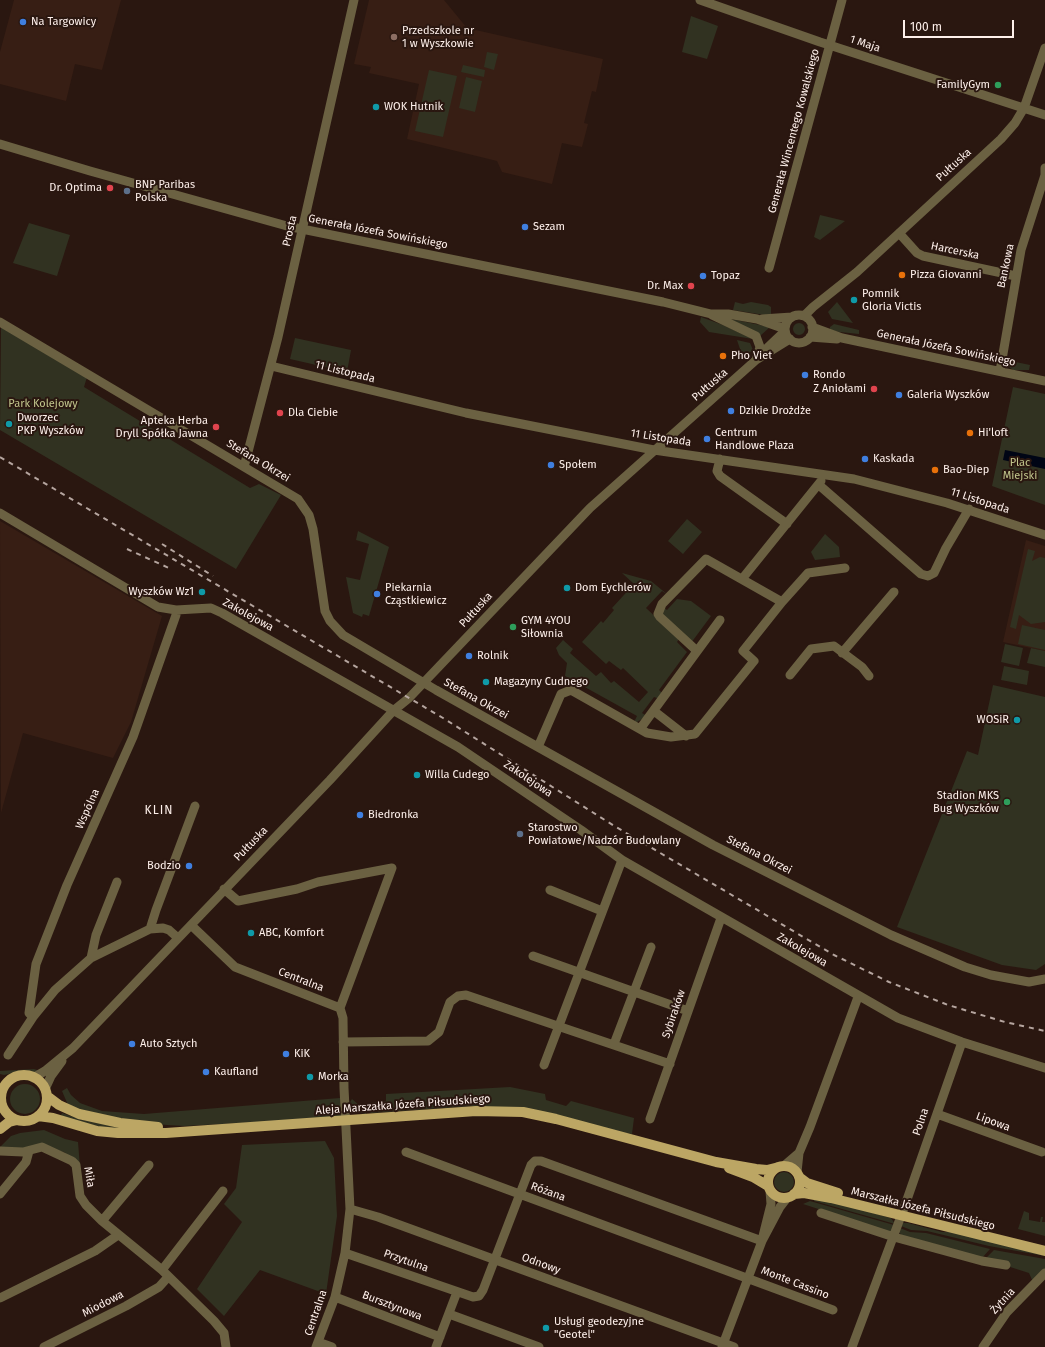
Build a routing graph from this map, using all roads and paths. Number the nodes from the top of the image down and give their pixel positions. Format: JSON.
{"nodes":[{"id":1,"x":354,"y":0,"type":"edge"},
{"id":2,"x":700,"y":0,"type":"edge"},
{"id":3,"x":842,"y":0,"type":"edge"},
{"id":4,"x":830,"y":45,"type":"junction"},
{"id":5,"x":1045,"y":48,"type":"edge"},
{"id":6,"x":1024,"y":108,"type":"junction"},
{"id":7,"x":1045,"y":114,"type":"edge"},
{"id":8,"x":0,"y":144,"type":"edge"},
{"id":9,"x":1045,"y":168,"type":"edge"},
{"id":10,"x":1045,"y":175,"type":"edge"},
{"id":11,"x":302,"y":229,"type":"junction"},
{"id":12,"x":899,"y":233,"type":"junction"},
{"id":13,"x":769,"y":268,"type":"dead end"},
{"id":14,"x":1016,"y":276,"type":"junction"},
{"id":15,"x":711,"y":314,"type":"junction"},
{"id":16,"x":792,"y":317,"type":"junction"},
{"id":17,"x":757,"y":319,"type":"junction"},
{"id":18,"x":809,"y":321,"type":"junction"},
{"id":19,"x":0,"y":322,"type":"edge"},
{"id":20,"x":785,"y":330,"type":"junction"},
{"id":21,"x":810,"y":337,"type":"junction"},
{"id":22,"x":842,"y":338,"type":"junction"},
{"id":23,"x":790,"y":339,"type":"junction"},
{"id":24,"x":756,"y":360,"type":"junction"},
{"id":25,"x":271,"y":366,"type":"junction"},
{"id":26,"x":1000,"y":371,"type":"junction"},
{"id":27,"x":1045,"y":380,"type":"edge"},
{"id":28,"x":654,"y":450,"type":"junction"},
{"id":29,"x":720,"y":459,"type":"junction"},
{"id":30,"x":244,"y":467,"type":"junction"},
{"id":31,"x":825,"y":474,"type":"junction"},
{"id":32,"x":819,"y":485,"type":"junction"},
{"id":33,"x":969,"y":509,"type":"junction"},
{"id":34,"x":0,"y":513,"type":"edge"},
{"id":35,"x":787,"y":524,"type":"junction"},
{"id":36,"x":1045,"y":536,"type":"edge"},
{"id":37,"x":845,"y":568,"type":"dead end"},
{"id":38,"x":742,"y":579,"type":"junction"},
{"id":39,"x":894,"y":592,"type":"dead end"},
{"id":40,"x":782,"y":602,"type":"junction"},
{"id":41,"x":176,"y":610,"type":"junction"},
{"id":42,"x":720,"y":620,"type":"dead end"},
{"id":43,"x":697,"y":651,"type":"junction"},
{"id":44,"x":842,"y":653,"type":"junction"},
{"id":45,"x":790,"y":675,"type":"dead end"},
{"id":46,"x":869,"y":676,"type":"dead end"},
{"id":47,"x":424,"y":683,"type":"junction"},
{"id":48,"x":394,"y":711,"type":"junction"},
{"id":49,"x":654,"y":711,"type":"junction"},
{"id":50,"x":640,"y":729,"type":"junction"},
{"id":51,"x":686,"y":736,"type":"junction"},
{"id":52,"x":538,"y":747,"type":"junction"},
{"id":53,"x":195,"y":806,"type":"dead end"},
{"id":54,"x":622,"y":860,"type":"junction"},
{"id":55,"x":117,"y":882,"type":"dead end"},
{"id":56,"x":224,"y":889,"type":"junction"},
{"id":57,"x":550,"y":890,"type":"dead end"},
{"id":58,"x":602,"y":911,"type":"junction"},
{"id":59,"x":722,"y":918,"type":"junction"},
{"id":60,"x":191,"y":925,"type":"junction"},
{"id":61,"x":150,"y":929,"type":"junction"},
{"id":62,"x":178,"y":938,"type":"junction"},
{"id":63,"x":651,"y":947,"type":"dead end"},
{"id":64,"x":533,"y":956,"type":"dead end"},
{"id":65,"x":91,"y":958,"type":"junction"},
{"id":66,"x":578,"y":972,"type":"junction"},
{"id":67,"x":1045,"y":979,"type":"edge"},
{"id":68,"x":634,"y":991,"type":"junction"},
{"id":69,"x":858,"y":996,"type":"junction"},
{"id":70,"x":340,"y":1008,"type":"junction"},
{"id":71,"x":688,"y":1011,"type":"junction"},
{"id":72,"x":32,"y":1017,"type":"junction"},
{"id":73,"x":558,"y":1025,"type":"junction"},
{"id":74,"x":343,"y":1042,"type":"junction"},
{"id":75,"x":962,"y":1042,"type":"junction"},
{"id":76,"x":614,"y":1044,"type":"junction"},
{"id":77,"x":73,"y":1048,"type":"junction"},
{"id":78,"x":8,"y":1055,"type":"dead end"},
{"id":79,"x":670,"y":1064,"type":"junction"},
{"id":80,"x":544,"y":1065,"type":"dead end"},
{"id":81,"x":1045,"y":1068,"type":"edge"},
{"id":82,"x":33,"y":1078,"type":"junction"},
{"id":83,"x":4,"y":1082,"type":"edge"},
{"id":84,"x":46,"y":1092,"type":"junction"},
{"id":85,"x":2,"y":1103,"type":"edge"},
{"id":86,"x":937,"y":1114,"type":"junction"},
{"id":87,"x":38,"y":1116,"type":"junction"},
{"id":88,"x":0,"y":1118,"type":"edge"},
{"id":89,"x":650,"y":1119,"type":"dead end"},
{"id":90,"x":17,"y":1120,"type":"junction"},
{"id":91,"x":346,"y":1121,"type":"junction"},
{"id":92,"x":0,"y":1128,"type":"edge"},
{"id":93,"x":182,"y":1130,"type":"junction"},
{"id":94,"x":0,"y":1151,"type":"edge"},
{"id":95,"x":29,"y":1151,"type":"junction"},
{"id":96,"x":406,"y":1152,"type":"dead end"},
{"id":97,"x":1042,"y":1152,"type":"dead end"},
{"id":98,"x":799,"y":1153,"type":"junction"},
{"id":99,"x":716,"y":1162,"type":"junction"},
{"id":100,"x":149,"y":1165,"type":"dead end"},
{"id":101,"x":780,"y":1167,"type":"junction"},
{"id":102,"x":798,"y":1174,"type":"junction"},
{"id":103,"x":769,"y":1189,"type":"junction"},
{"id":104,"x":223,"y":1191,"type":"dead end"},
{"id":105,"x":0,"y":1194,"type":"edge"},
{"id":106,"x":519,"y":1194,"type":"junction"},
{"id":107,"x":791,"y":1196,"type":"junction"},
{"id":108,"x":350,"y":1209,"type":"junction"},
{"id":109,"x":821,"y":1213,"type":"dead end"},
{"id":110,"x":902,"y":1213,"type":"junction"},
{"id":111,"x":102,"y":1221,"type":"junction"},
{"id":112,"x":118,"y":1235,"type":"junction"},
{"id":113,"x":894,"y":1237,"type":"junction"},
{"id":114,"x":762,"y":1241,"type":"junction"},
{"id":115,"x":1045,"y":1246,"type":"edge"},
{"id":116,"x":1045,"y":1251,"type":"edge"},
{"id":117,"x":345,"y":1253,"type":"junction"},
{"id":118,"x":494,"y":1260,"type":"junction"},
{"id":119,"x":1006,"y":1265,"type":"dead end"},
{"id":120,"x":1045,"y":1273,"type":"edge"},
{"id":121,"x":165,"y":1274,"type":"junction"},
{"id":122,"x":749,"y":1278,"type":"junction"},
{"id":123,"x":457,"y":1292,"type":"junction"},
{"id":124,"x":335,"y":1297,"type":"junction"},
{"id":125,"x":0,"y":1298,"type":"edge"},
{"id":126,"x":833,"y":1310,"type":"dead end"},
{"id":127,"x":449,"y":1314,"type":"junction"},
{"id":128,"x":440,"y":1337,"type":"junction"},
{"id":129,"x":317,"y":1344,"type":"edge"},
{"id":130,"x":723,"y":1345,"type":"edge"},
{"id":131,"x":44,"y":1347,"type":"edge"},
{"id":132,"x":226,"y":1347,"type":"edge"},
{"id":133,"x":332,"y":1347,"type":"edge"},
{"id":134,"x":436,"y":1347,"type":"edge"},
{"id":135,"x":539,"y":1347,"type":"edge"},
{"id":136,"x":734,"y":1347,"type":"edge"},
{"id":137,"x":852,"y":1347,"type":"edge"},
{"id":138,"x":982,"y":1347,"type":"edge"}],
"edges":[{"from":1,"to":11,"type":"street","name":"Prosta"},
{"from":2,"to":4,"type":"street","name":"1 Maja"},
{"from":3,"to":4,"type":"street","name":"Generała Wincentego Kowalskiego"},
{"from":4,"to":6,"type":"street","name":"1 Maja"},
{"from":4,"to":13,"type":"street","name":"Generała Wincentego Kowalskiego"},
{"from":5,"to":6,"type":"street","name":"Pułtuska"},
{"from":6,"to":7,"type":"street","name":"1 Maja"},
{"from":6,"to":12,"type":"street","name":"Pułtuska"},
{"from":8,"to":11,"type":"street","name":"Generała Józefa Sowińskiego"},
{"from":9,"to":10,"type":"street","name":"Bankowa"},
{"from":10,"to":14,"type":"street","name":"Bankowa"},
{"from":11,"to":15,"type":"street","name":"Generała Józefa Sowińskiego"},
{"from":11,"to":25,"type":"street","name":"Prosta"},
{"from":12,"to":14,"type":"street","name":"Harcerska"},
{"from":12,"to":18,"type":"street","name":"Pułtuska"},
{"from":14,"to":26,"type":"street","name":"Bankowa"},
{"from":15,"to":17,"type":"street","name":"Generała Józefa Sowińskiego"},
{"from":15,"to":24,"type":"street"},
{"from":16,"to":17,"type":"street","name":"Generała Józefa Sowińskiego"},
{"from":16,"to":18,"type":"street"},
{"from":16,"to":20,"type":"street"},
{"from":17,"to":20,"type":"street","name":"Generała Józefa Sowińskiego"},
{"from":18,"to":21,"type":"street"},
{"from":18,"to":22,"type":"street","name":"Generała Józefa Sowińskiego"},
{"from":19,"to":30,"type":"street","name":"Stefana Okrzei"},
{"from":20,"to":23,"type":"street"},
{"from":20,"to":24,"type":"street","name":"Pułtuska"},
{"from":21,"to":22,"type":"street","name":"Generała Józefa Sowińskiego"},
{"from":21,"to":23,"type":"street"},
{"from":22,"to":26,"type":"street","name":"Generała Józefa Sowińskiego"},
{"from":23,"to":24,"type":"street","name":"Pułtuska"},
{"from":24,"to":28,"type":"street","name":"Pułtuska"},
{"from":25,"to":28,"type":"street","name":"11 Listopada"},
{"from":25,"to":30,"type":"street","name":"Prosta"},
{"from":26,"to":27,"type":"street","name":"Generała Józefa Sowińskiego"},
{"from":28,"to":29,"type":"street","name":"11 Listopada"},
{"from":28,"to":47,"type":"street","name":"Pułtuska"},
{"from":29,"to":31,"type":"street","name":"11 Listopada"},
{"from":29,"to":35,"type":"street"},
{"from":30,"to":47,"type":"street","name":"Stefana Okrzei"},
{"from":31,"to":32,"type":"street"},
{"from":31,"to":33,"type":"street","name":"11 Listopada"},
{"from":32,"to":33,"type":"street"},
{"from":32,"to":35,"type":"street"},
{"from":33,"to":36,"type":"street","name":"11 Listopada"},
{"from":34,"to":41,"type":"street","name":"Zakolejowa"},
{"from":35,"to":38,"type":"street"},
{"from":37,"to":40,"type":"street"},
{"from":38,"to":40,"type":"street"},
{"from":38,"to":43,"type":"street"},
{"from":39,"to":44,"type":"street"},
{"from":40,"to":51,"type":"street"},
{"from":41,"to":48,"type":"street","name":"Zakolejowa"},
{"from":41,"to":72,"type":"street","name":"Wspólna"},
{"from":42,"to":43,"type":"street"},
{"from":43,"to":49,"type":"street"},
{"from":44,"to":45,"type":"street"},
{"from":44,"to":46,"type":"street"},
{"from":47,"to":48,"type":"street","name":"Pułtuska"},
{"from":47,"to":52,"type":"street","name":"Stefana Okrzei"},
{"from":48,"to":54,"type":"street","name":"Zakolejowa"},
{"from":48,"to":56,"type":"street","name":"Pułtuska"},
{"from":49,"to":50,"type":"street"},
{"from":49,"to":51,"type":"street"},
{"from":50,"to":51,"type":"street"},
{"from":50,"to":52,"type":"street"},
{"from":52,"to":67,"type":"street","name":"Stefana Okrzei"},
{"from":53,"to":61,"type":"street"},
{"from":54,"to":58,"type":"street"},
{"from":54,"to":59,"type":"street","name":"Zakolejowa"},
{"from":55,"to":65,"type":"street"},
{"from":56,"to":60,"type":"street","name":"Pułtuska"},
{"from":56,"to":70,"type":"street"},
{"from":57,"to":58,"type":"street"},
{"from":58,"to":66,"type":"street"},
{"from":59,"to":69,"type":"street","name":"Zakolejowa"},
{"from":59,"to":71,"type":"street","name":"Sybiraków"},
{"from":60,"to":62,"type":"street","name":"Pułtuska"},
{"from":60,"to":70,"type":"street","name":"Centralna"},
{"from":61,"to":62,"type":"street"},
{"from":61,"to":65,"type":"street"},
{"from":62,"to":77,"type":"street","name":"Pułtuska"},
{"from":63,"to":68,"type":"street"},
{"from":64,"to":66,"type":"street"},
{"from":65,"to":72,"type":"street"},
{"from":66,"to":68,"type":"street"},
{"from":66,"to":73,"type":"street"},
{"from":68,"to":71,"type":"street"},
{"from":68,"to":76,"type":"street"},
{"from":69,"to":75,"type":"street","name":"Zakolejowa"},
{"from":69,"to":98,"type":"street"},
{"from":70,"to":74,"type":"street"},
{"from":71,"to":79,"type":"street","name":"Sybiraków"},
{"from":72,"to":78,"type":"street"},
{"from":73,"to":74,"type":"street"},
{"from":73,"to":76,"type":"street"},
{"from":73,"to":80,"type":"street"},
{"from":74,"to":91,"type":"street","name":"Centralna"},
{"from":75,"to":81,"type":"street","name":"Zakolejowa"},
{"from":75,"to":86,"type":"street","name":"Polna"},
{"from":76,"to":79,"type":"street"},
{"from":77,"to":82,"type":"street","name":"Pułtuska"},
{"from":77,"to":84,"type":"street","name":"Pułtuska"},
{"from":79,"to":89,"type":"street","name":"Sybiraków"},
{"from":82,"to":83,"type":"main road"},
{"from":82,"to":84,"type":"main road"},
{"from":83,"to":85,"type":"main road"},
{"from":84,"to":87,"type":"main road"},
{"from":84,"to":93,"type":"main road"},
{"from":85,"to":88,"type":"main road"},
{"from":85,"to":90,"type":"main road"},
{"from":86,"to":97,"type":"street","name":"Lipowa"},
{"from":86,"to":110,"type":"street","name":"Polna"},
{"from":87,"to":90,"type":"main road"},
{"from":87,"to":93,"type":"main road"},
{"from":90,"to":92,"type":"main road"},
{"from":91,"to":93,"type":"main road","name":"Aleja Marszałka Józefa Piłsudskiego"},
{"from":91,"to":99,"type":"main road","name":"Aleja Marszałka Józefa Piłsudskiego"},
{"from":91,"to":108,"type":"street","name":"Centralna"},
{"from":94,"to":95,"type":"street","name":"Miła"},
{"from":95,"to":105,"type":"street"},
{"from":95,"to":111,"type":"street","name":"Miła"},
{"from":96,"to":106,"type":"street"},
{"from":98,"to":101,"type":"street"},
{"from":98,"to":102,"type":"street"},
{"from":99,"to":101,"type":"main road","name":"Aleja Marszałka Józefa Piłsudskiego"},
{"from":99,"to":103,"type":"main road","name":"Aleja Marszałka Józefa Piłsudskiego"},
{"from":100,"to":111,"type":"street"},
{"from":101,"to":102,"type":"main road"},
{"from":101,"to":103,"type":"main road"},
{"from":102,"to":107,"type":"main road"},
{"from":102,"to":110,"type":"main road","name":"Marszałka Józefa Piłsudskiego"},
{"from":103,"to":107,"type":"main road"},
{"from":103,"to":114,"type":"street"},
{"from":104,"to":121,"type":"street","name":"Miodowa"},
{"from":106,"to":114,"type":"street"},
{"from":106,"to":118,"type":"street","name":"Różana"},
{"from":106,"to":122,"type":"street","name":"Różana"},
{"from":107,"to":110,"type":"main road","name":"Marszałka Józefa Piłsudskiego"},
{"from":107,"to":114,"type":"street"},
{"from":108,"to":117,"type":"street","name":"Centralna"},
{"from":108,"to":118,"type":"street","name":"Odnowy"},
{"from":109,"to":113,"type":"street"},
{"from":110,"to":113,"type":"street","name":"Polna"},
{"from":110,"to":115,"type":"main road","name":"Marszałka Józefa Piłsudskiego"},
{"from":110,"to":116,"type":"main road","name":"Marszałka Józefa Piłsudskiego"},
{"from":111,"to":112,"type":"street","name":"Miła"},
{"from":112,"to":121,"type":"street","name":"Miła"},
{"from":112,"to":125,"type":"street"},
{"from":113,"to":119,"type":"street"},
{"from":113,"to":137,"type":"street","name":"Polna"},
{"from":114,"to":122,"type":"street"},
{"from":117,"to":123,"type":"street","name":"Przytulna"},
{"from":117,"to":124,"type":"street","name":"Centralna"},
{"from":118,"to":123,"type":"street","name":"Różana"},
{"from":118,"to":130,"type":"street","name":"Odnowy"},
{"from":120,"to":138,"type":"street","name":"Żytnia"},
{"from":121,"to":131,"type":"street","name":"Miodowa"},
{"from":121,"to":132,"type":"street","name":"Miła"},
{"from":122,"to":126,"type":"street","name":"Monte Cassino"},
{"from":122,"to":130,"type":"street"},
{"from":123,"to":127,"type":"street"},
{"from":124,"to":128,"type":"street","name":"Bursztynowa"},
{"from":124,"to":129,"type":"street","name":"Centralna"},
{"from":127,"to":128,"type":"street"},
{"from":127,"to":135,"type":"street"},
{"from":128,"to":134,"type":"street"},
{"from":129,"to":133,"type":"street"},
{"from":130,"to":136,"type":"street","name":"Odnowy"}]}
